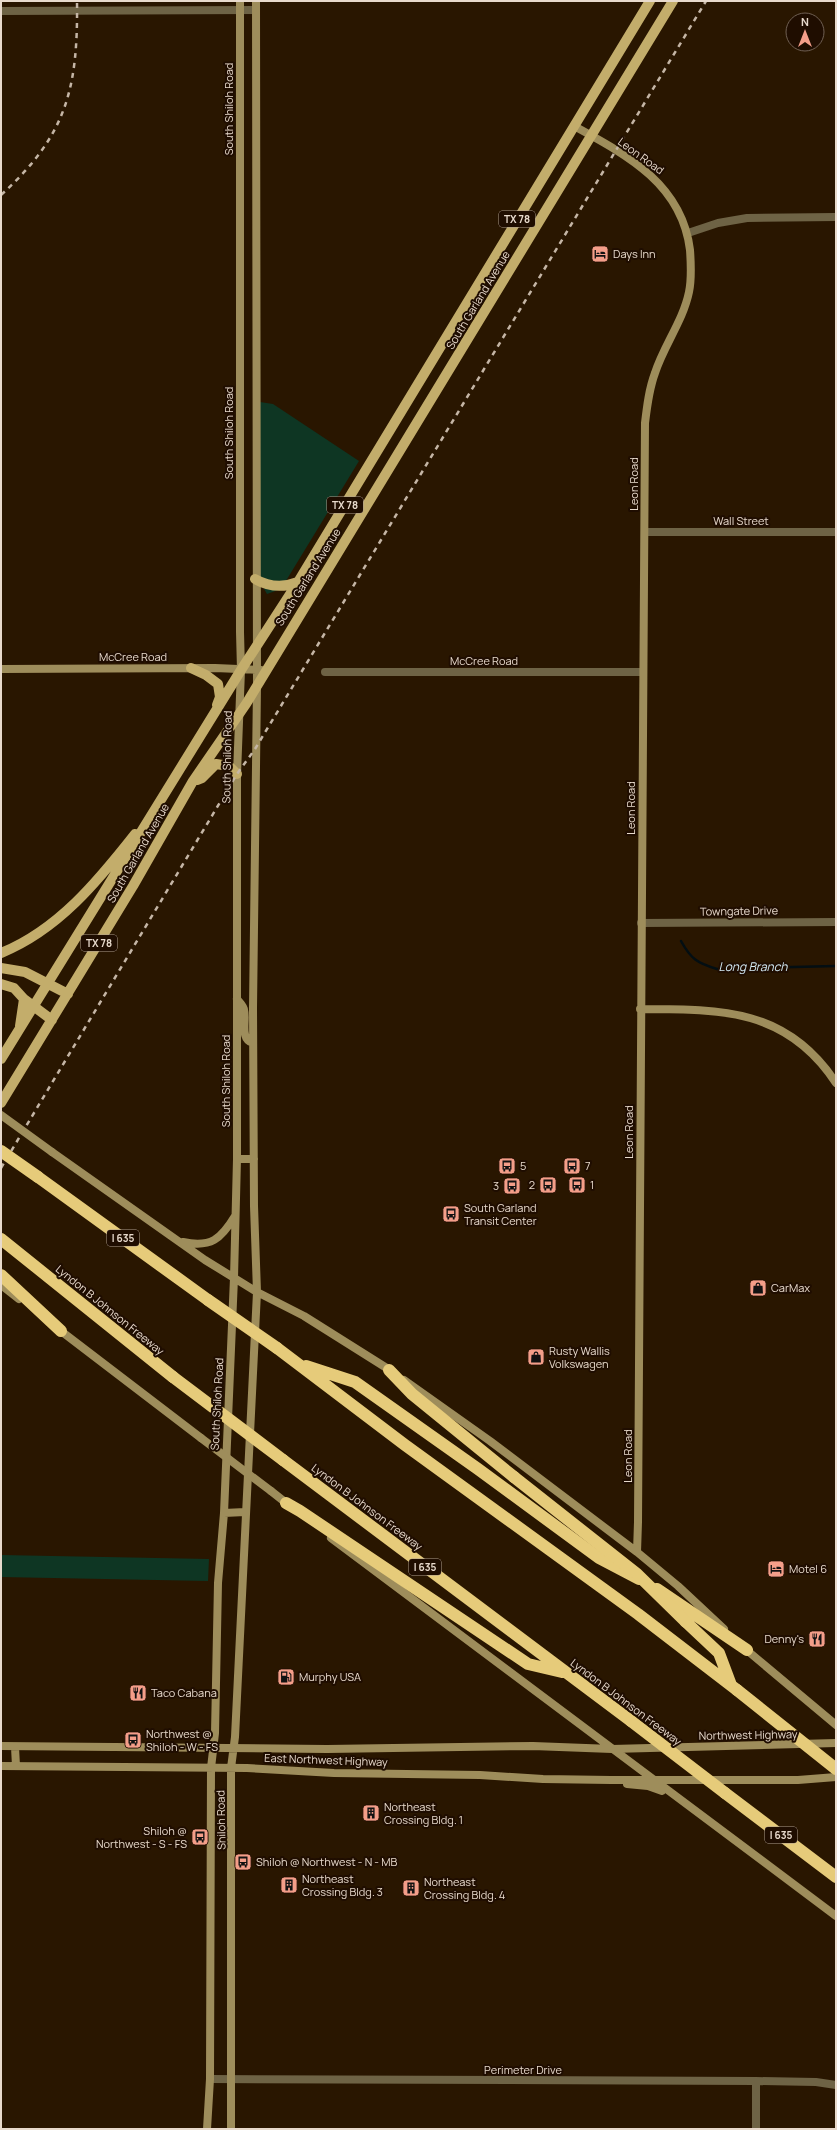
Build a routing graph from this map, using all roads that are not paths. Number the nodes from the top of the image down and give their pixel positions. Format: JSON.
{"nodes":[{"id":1,"x":240,"y":1,"type":"edge"},
{"id":2,"x":256,"y":1,"type":"edge"},
{"id":3,"x":650,"y":1,"type":"edge"},
{"id":4,"x":673,"y":1,"type":"edge"},
{"id":5,"x":256,"y":10,"type":"junction"},
{"id":6,"x":1,"y":11,"type":"edge"},
{"id":7,"x":240,"y":11,"type":"junction"},
{"id":8,"x":574,"y":126,"type":"junction"},
{"id":9,"x":592,"y":136,"type":"junction"},
{"id":10,"x":836,"y":217,"type":"edge"},
{"id":11,"x":688,"y":233,"type":"junction"},
{"id":12,"x":240,"y":275,"type":"junction"},
{"id":13,"x":256,"y":275,"type":"junction"},
{"id":14,"x":240,"y":289,"type":"junction"},
{"id":15,"x":256,"y":289,"type":"junction"},
{"id":16,"x":645,"y":532,"type":"junction"},
{"id":17,"x":836,"y":532,"type":"edge"},
{"id":18,"x":255,"y":579,"type":"junction"},
{"id":19,"x":298,"y":582,"type":"junction"},
{"id":20,"x":256,"y":650,"type":"junction"},
{"id":21,"x":191,"y":668,"type":"junction"},
{"id":22,"x":1,"y":669,"type":"edge"},
{"id":23,"x":241,"y":670,"type":"junction"},
{"id":24,"x":261,"y":670,"type":"junction"},
{"id":25,"x":325,"y":672,"type":"dead end"},
{"id":26,"x":643,"y":672,"type":"junction"},
{"id":27,"x":256,"y":686,"type":"junction"},
{"id":28,"x":215,"y":714,"type":"junction"},
{"id":29,"x":239,"y":716,"type":"junction"},
{"id":30,"x":237,"y":774,"type":"junction"},
{"id":31,"x":193,"y":781,"type":"junction"},
{"id":32,"x":156,"y":808,"type":"junction"},
{"id":33,"x":836,"y":922,"type":"edge"},
{"id":34,"x":641,"y":923,"type":"junction"},
{"id":35,"x":1,"y":953,"type":"edge"},
{"id":36,"x":1,"y":968,"type":"edge"},
{"id":37,"x":48,"y":982,"type":"junction"},
{"id":38,"x":1,"y":984,"type":"edge"},
{"id":39,"x":68,"y":994,"type":"junction"},
{"id":40,"x":24,"y":998,"type":"junction"},
{"id":41,"x":237,"y":999,"type":"junction"},
{"id":42,"x":35,"y":1006,"type":"junction"},
{"id":43,"x":640,"y":1009,"type":"junction"},
{"id":44,"x":52,"y":1020,"type":"junction"},
{"id":45,"x":20,"y":1028,"type":"junction"},
{"id":46,"x":253,"y":1043,"type":"junction"},
{"id":47,"x":1,"y":1059,"type":"edge"},
{"id":48,"x":836,"y":1083,"type":"edge"},
{"id":49,"x":1,"y":1103,"type":"edge"},
{"id":50,"x":1,"y":1115,"type":"edge"},
{"id":51,"x":1,"y":1151,"type":"edge"},
{"id":52,"x":237,"y":1159,"type":"junction"},
{"id":53,"x":254,"y":1159,"type":"junction"},
{"id":54,"x":236,"y":1216,"type":"junction"},
{"id":55,"x":1,"y":1239,"type":"edge"},
{"id":56,"x":180,"y":1242,"type":"junction"},
{"id":57,"x":1,"y":1276,"type":"edge"},
{"id":58,"x":234,"y":1278,"type":"junction"},
{"id":59,"x":1,"y":1285,"type":"edge"},
{"id":60,"x":256,"y":1292,"type":"junction"},
{"id":61,"x":61,"y":1330,"type":"junction"},
{"id":62,"x":296,"y":1363,"type":"junction"},
{"id":63,"x":389,"y":1370,"type":"junction"},
{"id":64,"x":286,"y":1503,"type":"junction"},
{"id":65,"x":245,"y":1512,"type":"junction"},
{"id":66,"x":224,"y":1513,"type":"junction"},
{"id":67,"x":636,"y":1552,"type":"junction"},
{"id":68,"x":747,"y":1650,"type":"junction"},
{"id":69,"x":567,"y":1673,"type":"junction"},
{"id":70,"x":734,"y":1687,"type":"junction"},
{"id":71,"x":836,"y":1725,"type":"edge"},
{"id":72,"x":836,"y":1743,"type":"edge"},
{"id":73,"x":1,"y":1746,"type":"edge"},
{"id":74,"x":15,"y":1746,"type":"junction"},
{"id":75,"x":213,"y":1748,"type":"junction"},
{"id":76,"x":233,"y":1748,"type":"junction"},
{"id":77,"x":612,"y":1749,"type":"junction"},
{"id":78,"x":1,"y":1766,"type":"edge"},
{"id":79,"x":16,"y":1766,"type":"junction"},
{"id":80,"x":211,"y":1768,"type":"junction"},
{"id":81,"x":231,"y":1768,"type":"junction"},
{"id":82,"x":836,"y":1769,"type":"edge"},
{"id":83,"x":836,"y":1777,"type":"edge"},
{"id":84,"x":650,"y":1779,"type":"junction"},
{"id":85,"x":611,"y":1780,"type":"junction"},
{"id":86,"x":677,"y":1798,"type":"junction"},
{"id":87,"x":836,"y":1877,"type":"edge"},
{"id":88,"x":836,"y":1916,"type":"edge"},
{"id":89,"x":210,"y":2079,"type":"junction"},
{"id":90,"x":231,"y":2080,"type":"junction"},
{"id":91,"x":756,"y":2081,"type":"junction"},
{"id":92,"x":836,"y":2085,"type":"edge"},
{"id":93,"x":207,"y":2129,"type":"edge"},
{"id":94,"x":231,"y":2129,"type":"edge"},
{"id":95,"x":756,"y":2129,"type":"edge"}],
"edges":[{"from":1,"to":7,"type":"main road","name":"South Shiloh Road"},
{"from":2,"to":5,"type":"main road"},
{"from":3,"to":8,"type":"main road","name":"South Garland Avenue","number":"TX 78"},
{"from":4,"to":9,"type":"main road","name":"South Garland Avenue","number":"TX 78"},
{"from":5,"to":7,"type":"street"},
{"from":5,"to":13,"type":"main road"},
{"from":6,"to":7,"type":"street"},
{"from":7,"to":12,"type":"main road","name":"South Shiloh Road"},
{"from":8,"to":9,"type":"main road","name":"Leon Road"},
{"from":8,"to":19,"type":"main road","name":"South Garland Avenue","number":"TX 78"},
{"from":9,"to":11,"type":"main road","name":"Leon Road"},
{"from":9,"to":24,"type":"main road","name":"South Garland Avenue","number":"TX 78"},
{"from":10,"to":11,"type":"street"},
{"from":11,"to":16,"type":"main road","name":"Leon Road"},
{"from":12,"to":13,"type":"main road"},
{"from":12,"to":14,"type":"main road","name":"South Shiloh Road"},
{"from":13,"to":15,"type":"main road"},
{"from":14,"to":15,"type":"main road"},
{"from":14,"to":23,"type":"main road","name":"South Shiloh Road"},
{"from":15,"to":18,"type":"main road"},
{"from":16,"to":17,"type":"street","name":"Wall Street"},
{"from":16,"to":26,"type":"main road","name":"Leon Road"},
{"from":18,"to":19,"type":"main road"},
{"from":18,"to":20,"type":"main road"},
{"from":19,"to":20,"type":"main road","name":"South Garland Avenue","number":"TX 78"},
{"from":20,"to":23,"type":"main road","name":"South Garland Avenue","number":"TX 78"},
{"from":20,"to":24,"type":"main road"},
{"from":21,"to":22,"type":"main road","name":"McCree Road"},
{"from":21,"to":23,"type":"main road","name":"McCree Road"},
{"from":21,"to":28,"type":"main road"},
{"from":23,"to":24,"type":"main road","name":"McCree Road"},
{"from":23,"to":28,"type":"main road","name":"South Garland Avenue","number":"TX 78"},
{"from":23,"to":29,"type":"main road","name":"South Shiloh Road"},
{"from":24,"to":27,"type":"main road","name":"South Garland Avenue","number":"TX 78"},
{"from":25,"to":26,"type":"street","name":"McCree Road"},
{"from":26,"to":34,"type":"main road","name":"Leon Road"},
{"from":27,"to":29,"type":"main road","name":"South Garland Avenue","number":"TX 78"},
{"from":27,"to":46,"type":"main road"},
{"from":28,"to":32,"type":"main road","name":"South Garland Avenue","number":"TX 78"},
{"from":29,"to":30,"type":"main road","name":"South Shiloh Road"},
{"from":29,"to":31,"type":"main road","name":"South Garland Avenue","number":"TX 78"},
{"from":30,"to":31,"type":"main road"},
{"from":30,"to":41,"type":"main road","name":"South Shiloh Road"},
{"from":31,"to":39,"type":"main road","name":"South Garland Avenue","number":"TX 78"},
{"from":32,"to":35,"type":"main road"},
{"from":32,"to":37,"type":"main road","name":"South Garland Avenue","number":"TX 78"},
{"from":33,"to":34,"type":"street","name":"Towngate Drive"},
{"from":34,"to":43,"type":"main road","name":"Leon Road"},
{"from":36,"to":37,"type":"main road"},
{"from":37,"to":39,"type":"main road"},
{"from":37,"to":42,"type":"main road","name":"South Garland Avenue","number":"TX 78"},
{"from":38,"to":40,"type":"main road"},
{"from":39,"to":44,"type":"main road","name":"South Garland Avenue","number":"TX 78"},
{"from":40,"to":42,"type":"main road"},
{"from":40,"to":45,"type":"main road"},
{"from":41,"to":46,"type":"main road"},
{"from":41,"to":52,"type":"main road","name":"South Shiloh Road"},
{"from":42,"to":44,"type":"main road"},
{"from":42,"to":45,"type":"main road","name":"South Garland Avenue","number":"TX 78"},
{"from":43,"to":48,"type":"main road"},
{"from":43,"to":67,"type":"main road","name":"Leon Road"},
{"from":44,"to":49,"type":"main road","name":"South Garland Avenue","number":"TX 78"},
{"from":45,"to":47,"type":"main road","name":"South Garland Avenue","number":"TX 78"},
{"from":46,"to":53,"type":"main road"},
{"from":50,"to":56,"type":"main road","bridge":true},
{"from":51,"to":62,"type":"highway","number":"I 635","bridge":true},
{"from":52,"to":53,"type":"main road"},
{"from":52,"to":54,"type":"main road","name":"South Shiloh Road"},
{"from":53,"to":60,"type":"main road"},
{"from":54,"to":56,"type":"main road"},
{"from":54,"to":58,"type":"main road","name":"South Shiloh Road"},
{"from":55,"to":69,"type":"highway","name":"Lyndon B Johnson Freeway","number":"I 635","bridge":true},
{"from":56,"to":58,"type":"main road"},
{"from":57,"to":61,"type":"highway"},
{"from":58,"to":60,"type":"main road"},
{"from":58,"to":66,"type":"main road","name":"South Shiloh Road"},
{"from":59,"to":61,"type":"main road"},
{"from":60,"to":63,"type":"main road"},
{"from":60,"to":65,"type":"main road"},
{"from":61,"to":64,"type":"main road","bridge":true},
{"from":62,"to":68,"type":"highway"},
{"from":62,"to":70,"type":"highway","number":"I 635"},
{"from":63,"to":67,"type":"main road"},
{"from":63,"to":70,"type":"highway","bridge":true},
{"from":64,"to":69,"type":"highway"},
{"from":64,"to":77,"type":"main road"},
{"from":65,"to":66,"type":"main road"},
{"from":65,"to":76,"type":"main road","name":"Shiloh Road"},
{"from":66,"to":75,"type":"main road","name":"Shiloh Road"},
{"from":67,"to":68,"type":"main road"},
{"from":68,"to":71,"type":"main road"},
{"from":69,"to":87,"type":"highway","name":"Lyndon B Johnson Freeway","number":"I 635","bridge":true},
{"from":70,"to":82,"type":"highway","number":"I 635","bridge":true},
{"from":72,"to":77,"type":"main road","name":"Northwest Highway"},
{"from":73,"to":74,"type":"main road","name":"East Northwest Highway"},
{"from":74,"to":75,"type":"main road","name":"East Northwest Highway"},
{"from":74,"to":79,"type":"main road"},
{"from":75,"to":76,"type":"main road","name":"East Northwest Highway"},
{"from":75,"to":80,"type":"main road","name":"Shiloh Road"},
{"from":76,"to":77,"type":"main road","name":"East Northwest Highway"},
{"from":76,"to":81,"type":"main road","name":"Shiloh Road"},
{"from":77,"to":84,"type":"main road"},
{"from":78,"to":79,"type":"main road","name":"East Northwest Highway"},
{"from":79,"to":80,"type":"main road","name":"East Northwest Highway"},
{"from":80,"to":81,"type":"main road","name":"East Northwest Highway"},
{"from":80,"to":89,"type":"main road","name":"Shiloh Road"},
{"from":81,"to":85,"type":"main road","name":"East Northwest Highway"},
{"from":81,"to":90,"type":"main road","name":"Shiloh Road"},
{"from":83,"to":84,"type":"main road"},
{"from":84,"to":85,"type":"main road","name":"East Northwest Highway"},
{"from":84,"to":86,"type":"main road"},
{"from":85,"to":86,"type":"main road"},
{"from":86,"to":88,"type":"main road"},
{"from":89,"to":90,"type":"street","name":"Perimeter Drive"},
{"from":89,"to":93,"type":"main road","name":"Shiloh Road"},
{"from":90,"to":91,"type":"street","name":"Perimeter Drive"},
{"from":90,"to":94,"type":"main road","name":"Shiloh Road"},
{"from":91,"to":92,"type":"street","name":"Perimeter Drive"},
{"from":91,"to":95,"type":"street"}]}
